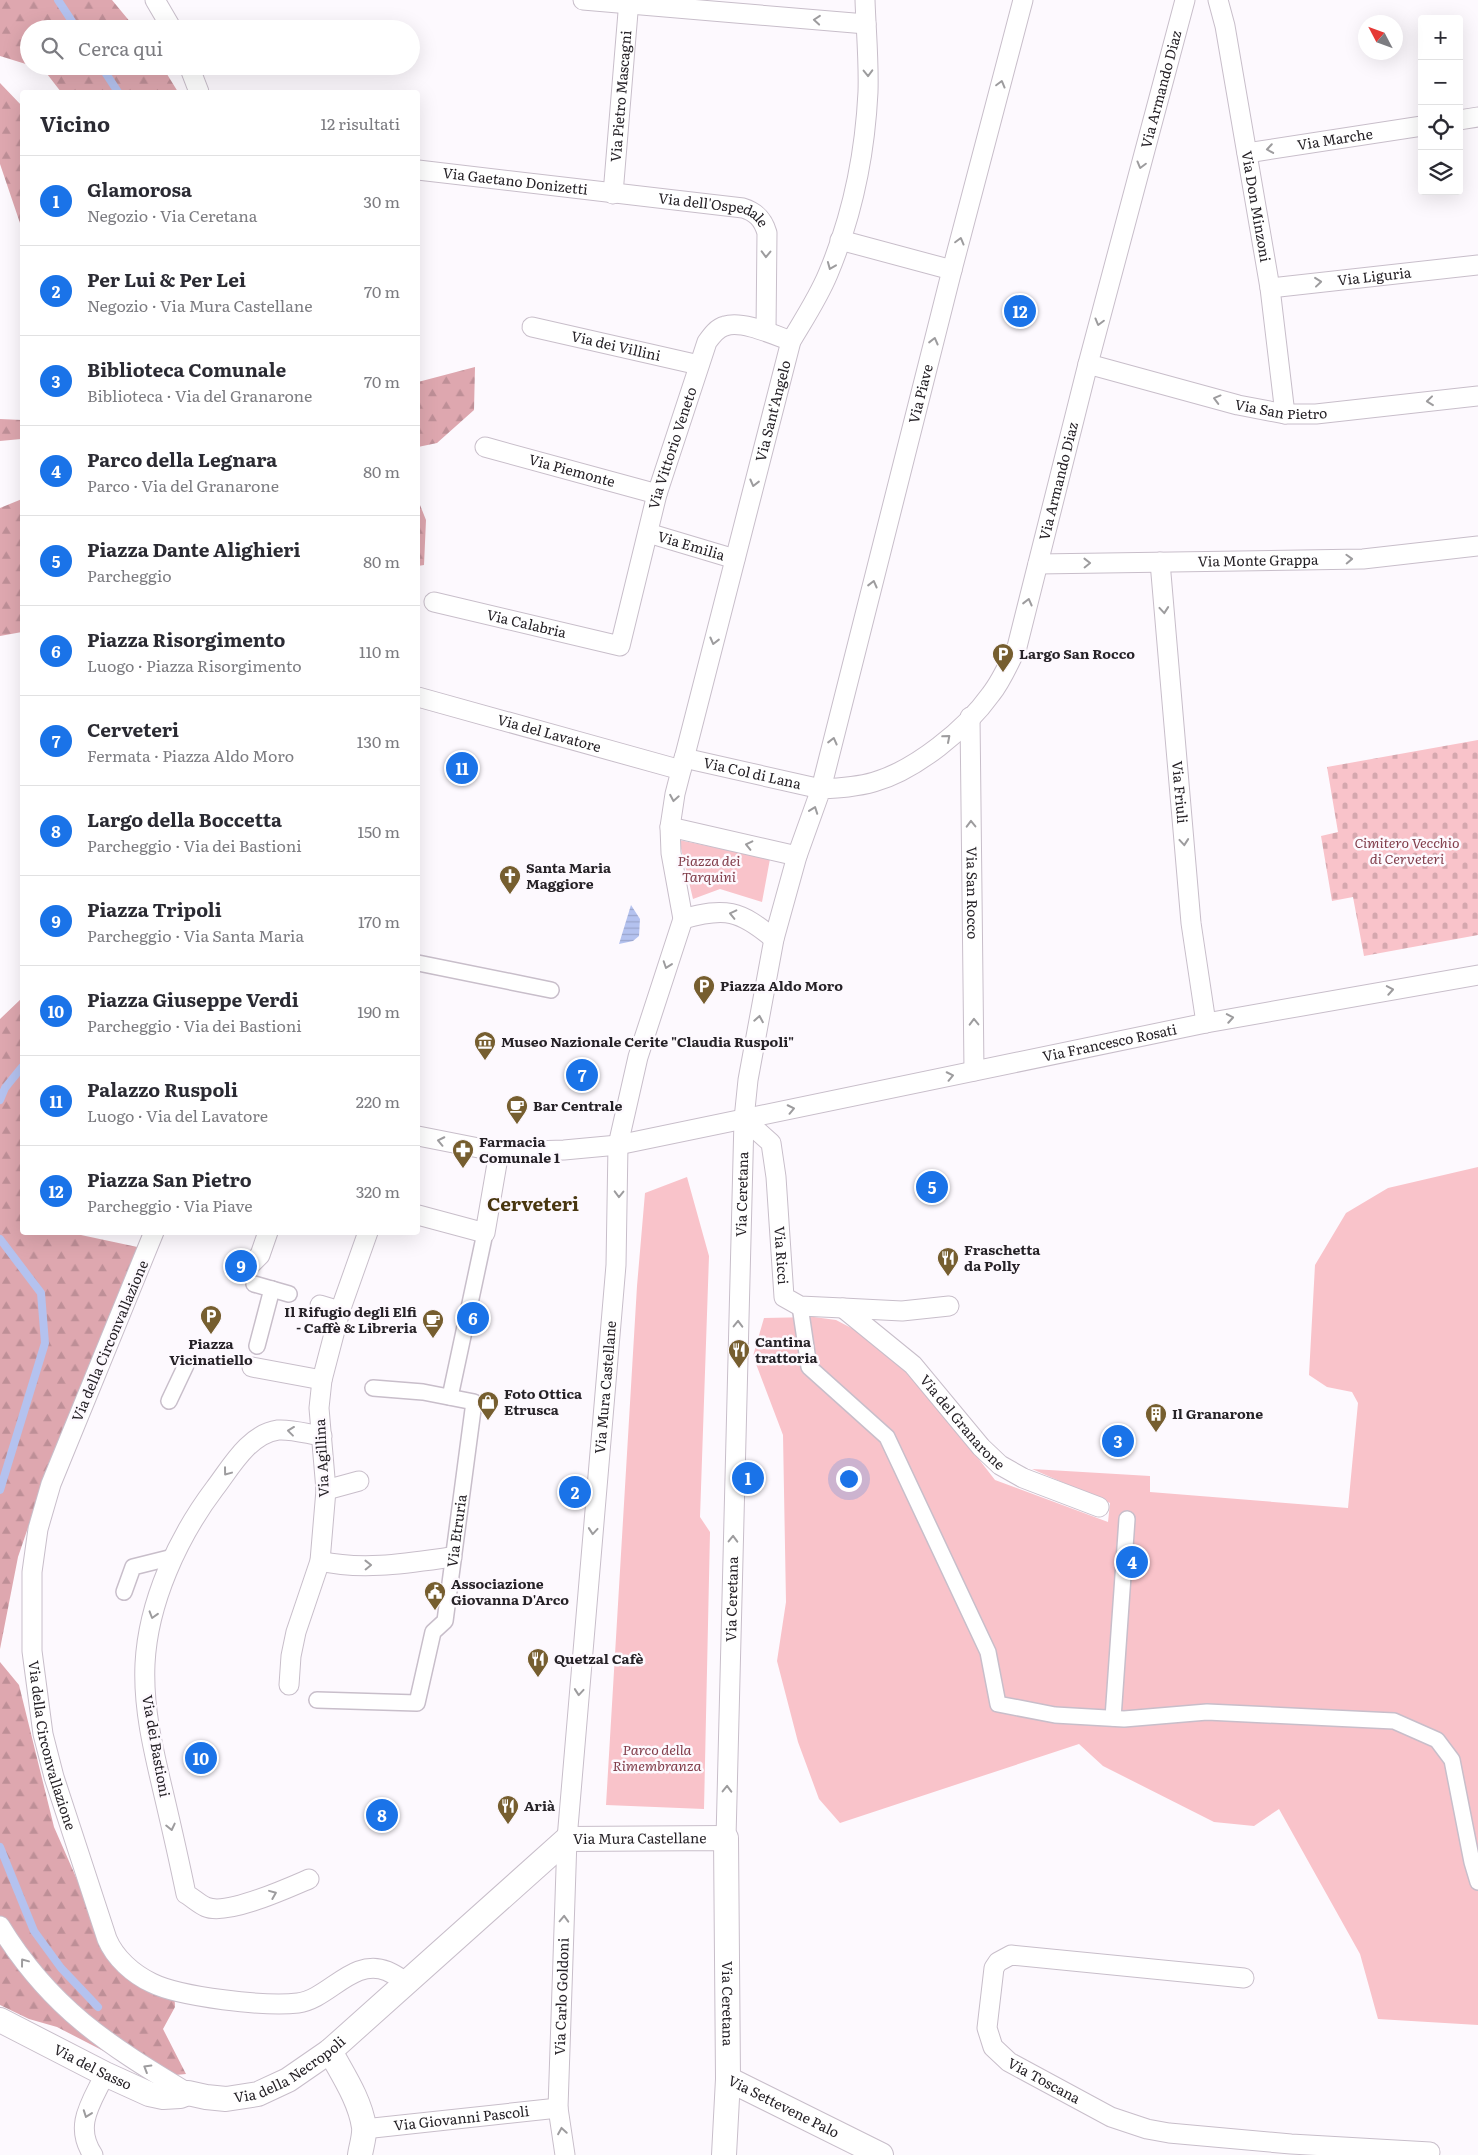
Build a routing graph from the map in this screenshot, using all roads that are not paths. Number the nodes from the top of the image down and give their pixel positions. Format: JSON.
{"nodes":[{"id":1,"x":155,"y":0,"type":"edge"},
{"id":2,"x":583,"y":0,"type":"edge"},
{"id":3,"x":865,"y":0,"type":"edge"},
{"id":4,"x":1023,"y":0,"type":"edge"},
{"id":5,"x":1185,"y":0,"type":"edge"},
{"id":6,"x":1218,"y":0,"type":"edge"},
{"id":7,"x":629,"y":2,"type":"edge"},
{"id":8,"x":167,"y":20,"type":"edge"},
{"id":9,"x":866,"y":24,"type":"junction"},
{"id":10,"x":192,"y":75,"type":"edge"},
{"id":11,"x":198,"y":90,"type":"edge"},
{"id":12,"x":1478,"y":117,"type":"edge"},
{"id":13,"x":1463,"y":119,"type":"edge"},
{"id":14,"x":1418,"y":127,"type":"edge"},
{"id":15,"x":1248,"y":153,"type":"junction"},
{"id":16,"x":420,"y":170,"type":"edge"},
{"id":17,"x":613,"y":194,"type":"junction"},
{"id":18,"x":840,"y":240,"type":"junction"},
{"id":19,"x":1478,"y":265,"type":"edge"},
{"id":20,"x":952,"y":270,"type":"junction"},
{"id":21,"x":1270,"y":288,"type":"junction"},
{"id":22,"x":532,"y":327,"type":"dead end"},
{"id":23,"x":766,"y":332,"type":"junction"},
{"id":24,"x":791,"y":341,"type":"junction"},
{"id":25,"x":1088,"y":364,"type":"junction"},
{"id":26,"x":699,"y":365,"type":"junction"},
{"id":27,"x":1478,"y":396,"type":"edge"},
{"id":28,"x":1285,"y":414,"type":"junction"},
{"id":29,"x":485,"y":447,"type":"dead end"},
{"id":30,"x":658,"y":494,"type":"junction"},
{"id":31,"x":648,"y":533,"type":"junction"},
{"id":32,"x":1478,"y":546,"type":"edge"},
{"id":33,"x":735,"y":559,"type":"junction"},
{"id":34,"x":1160,"y":562,"type":"junction"},
{"id":35,"x":1038,"y":564,"type":"junction"},
{"id":36,"x":434,"y":602,"type":"dead end"},
{"id":37,"x":620,"y":646,"type":"joint"},
{"id":38,"x":420,"y":698,"type":"edge"},
{"id":39,"x":970,"y":717,"type":"junction"},
{"id":40,"x":682,"y":764,"type":"junction"},
{"id":41,"x":821,"y":788,"type":"junction"},
{"id":42,"x":670,"y":827,"type":"junction"},
{"id":43,"x":797,"y":856,"type":"junction"},
{"id":44,"x":683,"y":919,"type":"junction"},
{"id":45,"x":774,"y":939,"type":"junction"},
{"id":46,"x":420,"y":963,"type":"edge"},
{"id":47,"x":1478,"y":975,"type":"edge"},
{"id":48,"x":551,"y":990,"type":"dead end"},
{"id":49,"x":1206,"y":1022,"type":"junction"},
{"id":50,"x":974,"y":1071,"type":"junction"},
{"id":51,"x":744,"y":1119,"type":"junction"},
{"id":52,"x":420,"y":1136,"type":"edge"},
{"id":53,"x":618,"y":1145,"type":"junction"},
{"id":54,"x":499,"y":1152,"type":"junction"},
{"id":55,"x":420,"y":1215,"type":"edge"},
{"id":56,"x":484,"y":1233,"type":"junction"},
{"id":57,"x":153,"y":1235,"type":"edge"},
{"id":58,"x":267,"y":1235,"type":"edge"},
{"id":59,"x":367,"y":1235,"type":"edge"},
{"id":60,"x":252,"y":1263,"type":"dead end"},
{"id":61,"x":254,"y":1284,"type":"dead end"},
{"id":62,"x":272,"y":1289,"type":"junction"},
{"id":63,"x":289,"y":1294,"type":"dead end"},
{"id":64,"x":320,"y":1304,"type":"dead end"},
{"id":65,"x":800,"y":1306,"type":"junction"},
{"id":66,"x":949,"y":1306,"type":"dead end"},
{"id":67,"x":844,"y":1308,"type":"junction"},
{"id":68,"x":340,"y":1311,"type":"junction"},
{"id":69,"x":257,"y":1346,"type":"dead end"},
{"id":70,"x":186,"y":1365,"type":"dead end"},
{"id":71,"x":252,"y":1367,"type":"dead end"},
{"id":72,"x":322,"y":1380,"type":"junction"},
{"id":73,"x":373,"y":1388,"type":"dead end"},
{"id":74,"x":450,"y":1397,"type":"junction"},
{"id":75,"x":169,"y":1401,"type":"dead end"},
{"id":76,"x":322,"y":1436,"type":"junction"},
{"id":77,"x":359,"y":1482,"type":"dead end"},
{"id":78,"x":326,"y":1490,"type":"junction"},
{"id":79,"x":1099,"y":1507,"type":"dead end"},
{"id":80,"x":1127,"y":1519,"type":"dead end"},
{"id":81,"x":174,"y":1556,"type":"junction"},
{"id":82,"x":452,"y":1557,"type":"junction"},
{"id":83,"x":320,"y":1561,"type":"junction"},
{"id":84,"x":124,"y":1592,"type":"dead end"},
{"id":85,"x":289,"y":1685,"type":"dead end"},
{"id":86,"x":317,"y":1700,"type":"dead end"},
{"id":87,"x":1113,"y":1718,"type":"junction"},
{"id":88,"x":726,"y":1838,"type":"junction"},
{"id":89,"x":567,"y":1839,"type":"junction"},
{"id":90,"x":309,"y":1879,"type":"dead end"},
{"id":91,"x":1478,"y":1882,"type":"edge"},
{"id":92,"x":0,"y":1926,"type":"edge"},
{"id":93,"x":1244,"y":1978,"type":"dead end"},
{"id":94,"x":407,"y":1982,"type":"junction"},
{"id":95,"x":0,"y":2020,"type":"edge"},
{"id":96,"x":330,"y":2051,"type":"junction"},
{"id":97,"x":105,"y":2074,"type":"junction"},
{"id":98,"x":728,"y":2079,"type":"junction"},
{"id":99,"x":188,"y":2093,"type":"junction"},
{"id":100,"x":558,"y":2108,"type":"junction"},
{"id":101,"x":364,"y":2129,"type":"junction"},
{"id":102,"x":1291,"y":2149,"type":"edge"},
{"id":103,"x":1430,"y":2152,"type":"dead end"},
{"id":104,"x":93,"y":2155,"type":"edge"},
{"id":105,"x":360,"y":2155,"type":"edge"},
{"id":106,"x":565,"y":2155,"type":"edge"},
{"id":107,"x":724,"y":2155,"type":"edge"},
{"id":108,"x":881,"y":2155,"type":"edge"}],
"edges":[{"from":1,"to":8,"type":"street"},
{"from":2,"to":7,"type":"street"},
{"from":3,"to":9,"type":"street","name":"Via Sant'Angelo"},
{"from":20,"to":4,"type":"street","name":"Via Piave","one_way":true},
{"from":5,"to":25,"type":"street","name":"Via Armando Diaz","one_way":true},
{"from":6,"to":15,"type":"street","name":"Via Don Minzoni"},
{"from":9,"to":7,"type":"street","one_way":true},
{"from":7,"to":17,"type":"street","name":"Via Pietro Mascagni"},
{"from":9,"to":18,"type":"street","name":"Via Sant'Angelo","one_way":true},
{"from":10,"to":11,"type":"street"},
{"from":12,"to":13,"type":"street"},
{"from":14,"to":15,"type":"street","name":"Via Marche","one_way":true},
{"from":15,"to":21,"type":"street","name":"Via Don Minzoni"},
{"from":16,"to":17,"type":"street","name":"Via Gaetano Donizetti"},
{"from":17,"to":23,"type":"street","name":"Via dell'Ospedale","one_way":true},
{"from":18,"to":20,"type":"street"},
{"from":18,"to":24,"type":"street","name":"Via Sant'Angelo","one_way":true},
{"from":21,"to":19,"type":"street","name":"Via Liguria","one_way":true},
{"from":41,"to":20,"type":"street","name":"Via Piave","one_way":true},
{"from":21,"to":28,"type":"street","name":"Via Don Minzoni"},
{"from":22,"to":26,"type":"street","name":"Via dei Villini"},
{"from":23,"to":24,"type":"street","name":"Via Vittorio Veneto"},
{"from":23,"to":26,"type":"street","name":"Via Vittorio Veneto"},
{"from":24,"to":33,"type":"street","name":"Via Sant'Angelo","one_way":true},
{"from":28,"to":25,"type":"street","name":"Via San Pietro","one_way":true},
{"from":25,"to":35,"type":"street","name":"Via Armando Diaz"},
{"from":26,"to":30,"type":"street","name":"Via Vittorio Veneto"},
{"from":27,"to":28,"type":"street","name":"Via San Pietro","one_way":true},
{"from":29,"to":30,"type":"street","name":"Via Piemonte"},
{"from":30,"to":31,"type":"street","name":"Via Vittorio Veneto"},
{"from":31,"to":33,"type":"street","name":"Via Emilia"},
{"from":31,"to":37,"type":"street","name":"Via Vittorio Veneto"},
{"from":34,"to":32,"type":"street","name":"Via Monte Grappa","one_way":true},
{"from":33,"to":40,"type":"street","name":"Via Sant'Angelo","one_way":true},
{"from":35,"to":34,"type":"street","name":"Via Monte Grappa","one_way":true},
{"from":34,"to":49,"type":"street","name":"Via Friuli","one_way":true},
{"from":39,"to":35,"type":"street","name":"Via Armando Diaz","one_way":true},
{"from":36,"to":37,"type":"street","name":"Via Calabria"},
{"from":38,"to":40,"type":"street","name":"Via del Lavatore"},
{"from":41,"to":39,"type":"street","name":"Via Armando Diaz","one_way":true},
{"from":50,"to":39,"type":"street","name":"Via San Rocco","one_way":true},
{"from":40,"to":41,"type":"street","name":"Via Col di Lana"},
{"from":40,"to":42,"type":"street","name":"Via Sant'Angelo","one_way":true},
{"from":43,"to":41,"type":"street","one_way":true},
{"from":43,"to":42,"type":"street","one_way":true},
{"from":42,"to":44,"type":"street"},
{"from":43,"to":45,"type":"street"},
{"from":45,"to":44,"type":"street","one_way":true},
{"from":44,"to":53,"type":"street","one_way":true},
{"from":51,"to":45,"type":"street","one_way":true},
{"from":46,"to":48,"type":"street"},
{"from":49,"to":47,"type":"street","name":"Via Francesco Rosati","one_way":true},
{"from":49,"to":50,"type":"street","name":"Via Francesco Rosati"},
{"from":51,"to":50,"type":"street","name":"Via Francesco Rosati","one_way":true},
{"from":51,"to":53,"type":"street"},
{"from":51,"to":65,"type":"street","name":"Via Ricci"},
{"from":88,"to":51,"type":"street","name":"Via Ceretana","one_way":true},
{"from":54,"to":52,"type":"street","one_way":true},
{"from":53,"to":54,"type":"street"},
{"from":53,"to":89,"type":"street","name":"Via Mura Castellane","one_way":true},
{"from":54,"to":56,"type":"street"},
{"from":55,"to":56,"type":"street"},
{"from":56,"to":74,"type":"street"},
{"from":57,"to":94,"type":"street","name":"Via della Circonvallazione"},
{"from":58,"to":60,"type":"street"},
{"from":59,"to":68,"type":"street","name":"Via Agillina"},
{"from":61,"to":62,"type":"street"},
{"from":62,"to":63,"type":"street"},
{"from":62,"to":69,"type":"street"},
{"from":64,"to":68,"type":"street"},
{"from":65,"to":67,"type":"street"},
{"from":65,"to":87,"type":"street"},
{"from":66,"to":67,"type":"street"},
{"from":67,"to":79,"type":"street","name":"Via del Granarone"},
{"from":68,"to":72,"type":"street","name":"Via Agillina"},
{"from":70,"to":75,"type":"street"},
{"from":71,"to":72,"type":"street"},
{"from":72,"to":76,"type":"street","name":"Via Agillina"},
{"from":73,"to":74,"type":"street"},
{"from":74,"to":82,"type":"street","name":"Via Etruria"},
{"from":76,"to":78,"type":"street","name":"Via Agillina"},
{"from":76,"to":81,"type":"street","name":"Via dei Bastioni","one_way":true},
{"from":77,"to":78,"type":"street"},
{"from":78,"to":83,"type":"street","name":"Via Agillina"},
{"from":80,"to":87,"type":"street"},
{"from":81,"to":84,"type":"street"},
{"from":81,"to":90,"type":"street","name":"Via dei Bastioni","one_way":true},
{"from":83,"to":82,"type":"street","one_way":true},
{"from":82,"to":86,"type":"street","name":"Via Etruria"},
{"from":83,"to":85,"type":"street","name":"Via Agillina"},
{"from":87,"to":91,"type":"street"},
{"from":88,"to":89,"type":"street","name":"Via Mura Castellane"},
{"from":88,"to":98,"type":"street","name":"Via Ceretana"},
{"from":89,"to":94,"type":"street","name":"Via della Necropoli"},
{"from":100,"to":89,"type":"street","name":"Via Carlo Goldoni","one_way":true},
{"from":99,"to":92,"type":"street","name":"Via della Necropoli","one_way":true},
{"from":93,"to":102,"type":"street","name":"Via Toscana"},
{"from":94,"to":96,"type":"street","name":"Via della Necropoli"},
{"from":95,"to":97,"type":"street","name":"Via del Sasso"},
{"from":96,"to":99,"type":"street","name":"Via della Necropoli"},
{"from":96,"to":101,"type":"street"},
{"from":97,"to":99,"type":"street","name":"Via del Sasso"},
{"from":97,"to":104,"type":"street","one_way":true},
{"from":98,"to":107,"type":"street","name":"Via Settevene Palo"},
{"from":98,"to":108,"type":"street","name":"Via Settevene Palo"},
{"from":100,"to":101,"type":"street","name":"Via Giovanni Pascoli"},
{"from":106,"to":100,"type":"street","name":"Via Carlo Goldoni","one_way":true},
{"from":101,"to":105,"type":"street"},
{"from":102,"to":103,"type":"street","name":"Via Toscana"}]}
